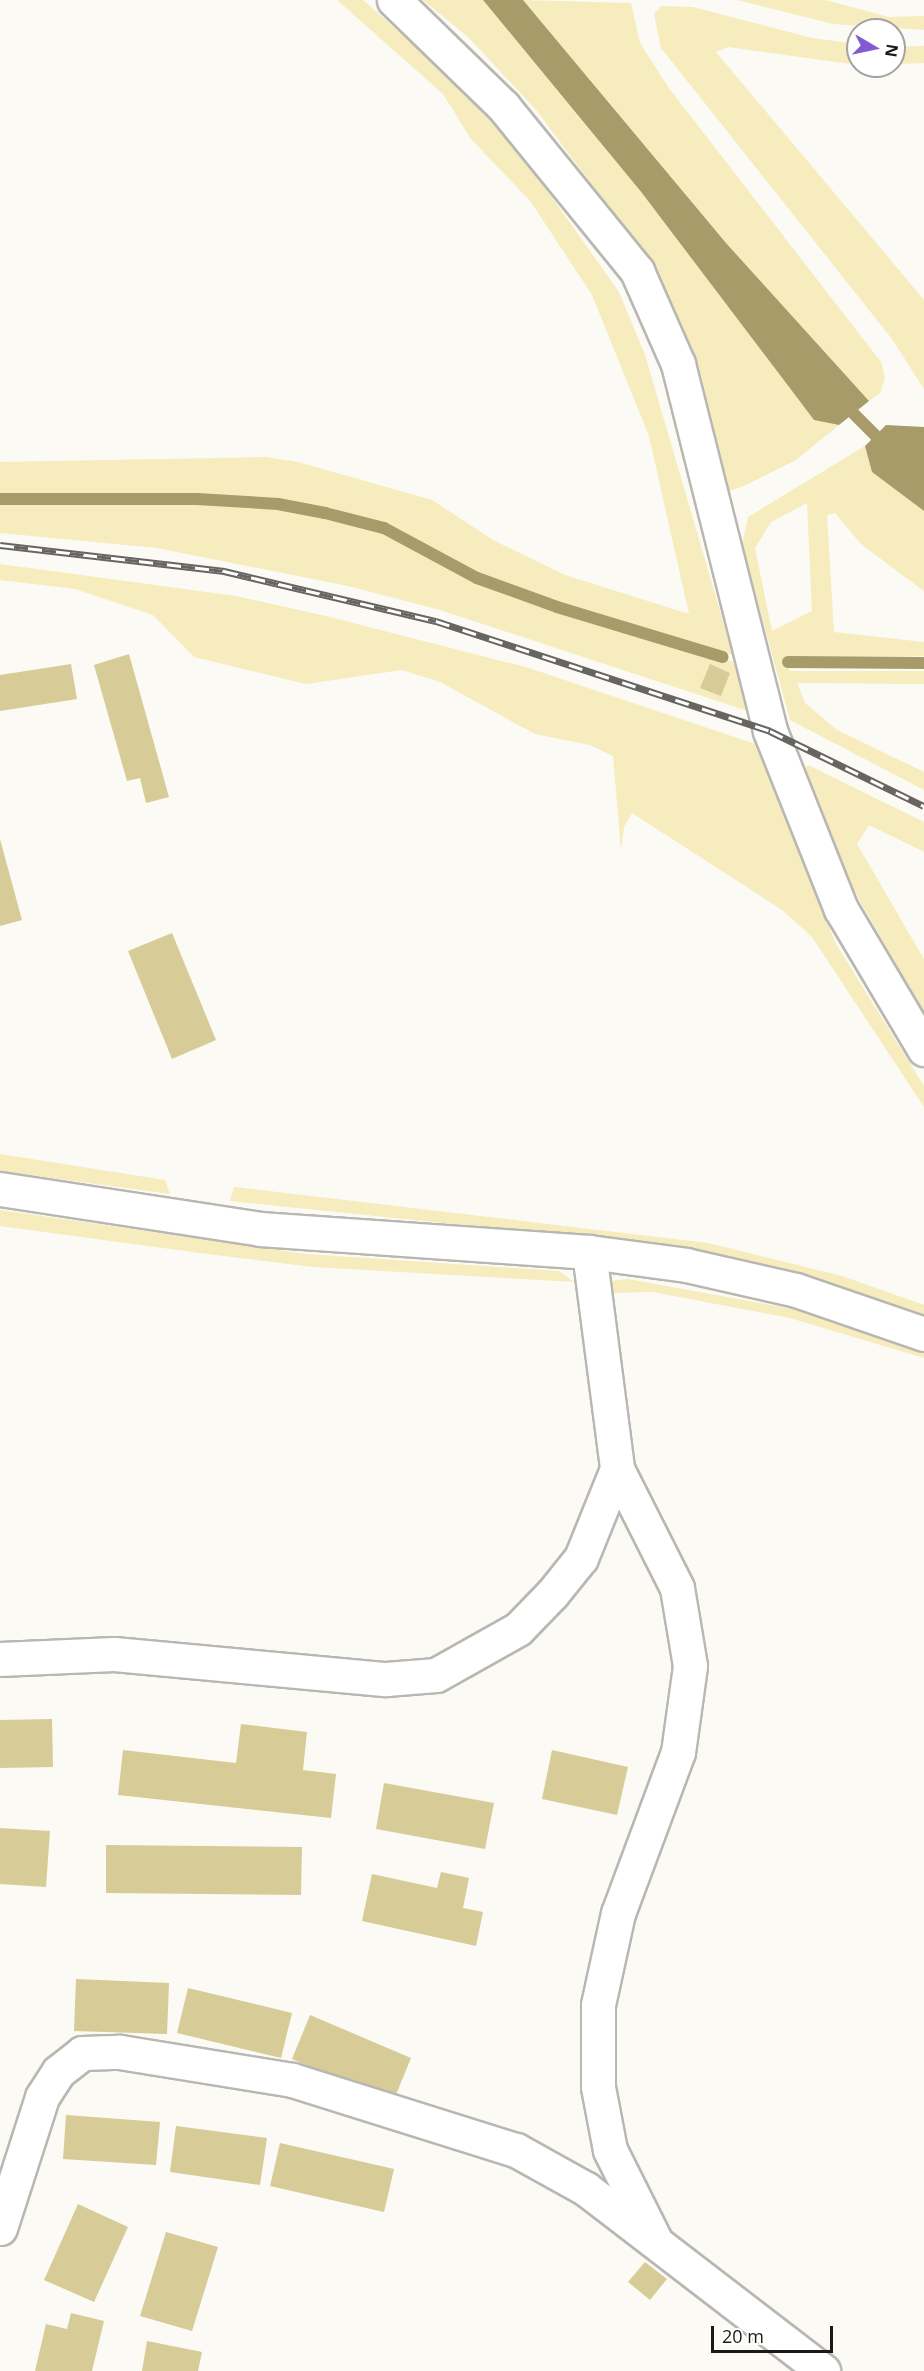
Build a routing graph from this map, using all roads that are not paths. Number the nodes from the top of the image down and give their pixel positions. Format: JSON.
{"nodes":[{"id":1,"x":394,"y":0,"type":"edge"},
{"id":2,"x":924,"y":1049,"type":"edge"},
{"id":3,"x":0,"y":1188,"type":"edge"},
{"id":4,"x":589,"y":1252,"type":"junction"},
{"id":5,"x":924,"y":1334,"type":"edge"},
{"id":6,"x":616,"y":1469,"type":"junction"},
{"id":7,"x":0,"y":1659,"type":"edge"},
{"id":8,"x":0,"y":2228,"type":"edge"},
{"id":9,"x":656,"y":2242,"type":"junction"},
{"id":10,"x":823,"y":2371,"type":"edge"}],
"edges":[{"from":1,"to":2,"type":"street"},
{"from":3,"to":4,"type":"street"},
{"from":4,"to":5,"type":"street"},
{"from":4,"to":6,"type":"street"},
{"from":6,"to":7,"type":"street"},
{"from":6,"to":9,"type":"street"},
{"from":8,"to":9,"type":"street"},
{"from":9,"to":10,"type":"street"}]}
